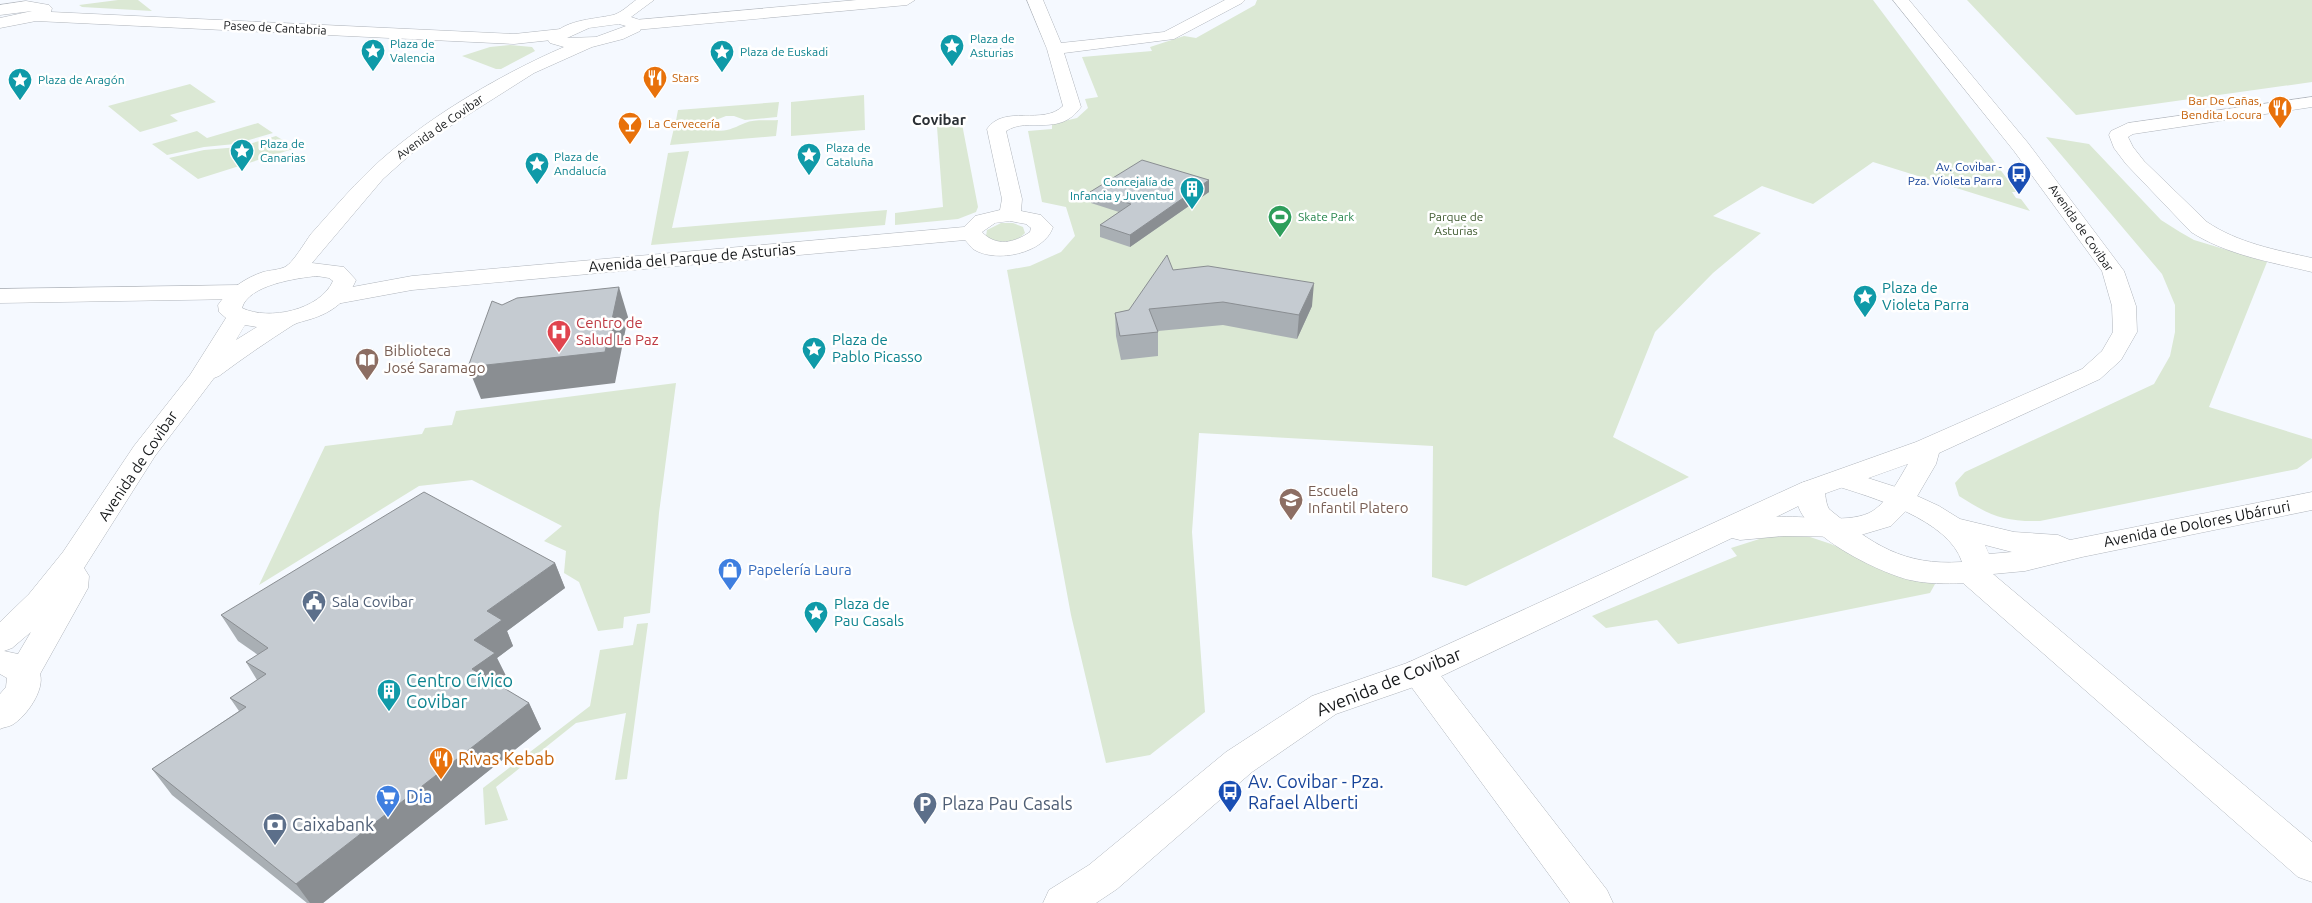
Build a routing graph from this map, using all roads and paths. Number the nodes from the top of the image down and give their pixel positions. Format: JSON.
{"nodes":[{"id":1,"x":646,"y":0,"type":"edge"},
{"id":2,"x":907,"y":0,"type":"edge"},
{"id":3,"x":1035,"y":0,"type":"edge"},
{"id":4,"x":1237,"y":0,"type":"edge"},
{"id":5,"x":1901,"y":0,"type":"edge"},
{"id":6,"x":33,"y":7,"type":"edge"},
{"id":7,"x":0,"y":10,"type":"edge"},
{"id":8,"x":619,"y":19,"type":"junction"},
{"id":9,"x":0,"y":23,"type":"edge"},
{"id":10,"x":635,"y":25,"type":"junction"},
{"id":11,"x":559,"y":39,"type":"junction"},
{"id":12,"x":586,"y":44,"type":"junction"},
{"id":13,"x":1055,"y":49,"type":"junction"},
{"id":14,"x":528,"y":69,"type":"junction"},
{"id":15,"x":2312,"y":102,"type":"edge"},
{"id":16,"x":1010,"y":215,"type":"junction"},
{"id":17,"x":972,"y":233,"type":"junction"},
{"id":18,"x":319,"y":239,"type":"junction"},
{"id":19,"x":2312,"y":265,"type":"edge"},
{"id":20,"x":317,"y":269,"type":"junction"},
{"id":21,"x":294,"y":271,"type":"junction"},
{"id":22,"x":341,"y":289,"type":"junction"},
{"id":23,"x":0,"y":296,"type":"edge"},
{"id":24,"x":237,"y":305,"type":"junction"},
{"id":25,"x":288,"y":319,"type":"junction"},
{"id":26,"x":202,"y":377,"type":"junction"},
{"id":27,"x":1926,"y":448,"type":"junction"},
{"id":28,"x":1843,"y":479,"type":"junction"},
{"id":29,"x":1811,"y":489,"type":"junction"},
{"id":30,"x":1902,"y":498,"type":"junction"},
{"id":31,"x":2312,"y":501,"type":"edge"},
{"id":32,"x":1951,"y":526,"type":"junction"},
{"id":33,"x":1832,"y":528,"type":"junction"},
{"id":34,"x":1724,"y":530,"type":"junction"},
{"id":35,"x":2082,"y":547,"type":"junction"},
{"id":36,"x":77,"y":557,"type":"junction"},
{"id":37,"x":1974,"y":568,"type":"junction"},
{"id":38,"x":0,"y":640,"type":"edge"},
{"id":39,"x":12,"y":667,"type":"edge"},
{"id":40,"x":1419,"y":672,"type":"junction"},
{"id":41,"x":2,"y":716,"type":"edge"},
{"id":42,"x":2312,"y":865,"type":"edge"},
{"id":43,"x":1063,"y":903,"type":"edge"},
{"id":44,"x":1593,"y":903,"type":"edge"}],
"edges":[{"from":1,"to":8,"type":"street"},
{"from":2,"to":10,"type":"street"},
{"from":3,"to":13,"type":"street"},
{"from":4,"to":13,"type":"street"},
{"from":5,"to":27,"type":"street","name":"Avenida de Covibar"},
{"from":6,"to":7,"type":"street"},
{"from":6,"to":9,"type":"street"},
{"from":6,"to":11,"type":"street","name":"Paseo de Cantabria"},
{"from":8,"to":10,"type":"street"},
{"from":8,"to":11,"type":"street"},
{"from":10,"to":12,"type":"street"},
{"from":11,"to":12,"type":"street"},
{"from":11,"to":14,"type":"street","name":"Avenida de Covibar"},
{"from":12,"to":14,"type":"street","name":"Avenida de Covibar"},
{"from":13,"to":16,"type":"street"},
{"from":14,"to":18,"type":"street","name":"Avenida de Covibar"},
{"from":15,"to":19,"type":"street"},
{"from":16,"to":17,"type":"street"},
{"from":16,"to":17,"type":"street"},
{"from":17,"to":22,"type":"street","name":"Avenida del Parque de Asturias"},
{"from":18,"to":20,"type":"street"},
{"from":18,"to":21,"type":"street","name":"Avenida de Covibar"},
{"from":20,"to":21,"type":"street"},
{"from":20,"to":22,"type":"street"},
{"from":21,"to":24,"type":"street"},
{"from":22,"to":25,"type":"street"},
{"from":23,"to":24,"type":"street"},
{"from":24,"to":25,"type":"street"},
{"from":24,"to":26,"type":"street","name":"Avenida de Covibar"},
{"from":25,"to":26,"type":"street","name":"Avenida de Covibar"},
{"from":26,"to":36,"type":"street","name":"Avenida de Covibar"},
{"from":27,"to":28,"type":"street","name":"Avenida de Covibar"},
{"from":27,"to":30,"type":"street","name":"Avenida de Covibar"},
{"from":28,"to":29,"type":"street","name":"Avenida de Covibar"},
{"from":28,"to":30,"type":"street"},
{"from":29,"to":33,"type":"street","name":"Avenida de Dolores Ubárruri"},
{"from":29,"to":34,"type":"street","name":"Avenida de Covibar"},
{"from":30,"to":32,"type":"street"},
{"from":30,"to":33,"type":"street","name":"Avenida de Covibar"},
{"from":31,"to":35,"type":"street","name":"Avenida de Dolores Ubárruri"},
{"from":32,"to":35,"type":"street","name":"Avenida de Dolores Ubárruri"},
{"from":32,"to":37,"type":"street"},
{"from":33,"to":34,"type":"street","name":"Avenida de Covibar"},
{"from":33,"to":37,"type":"street","name":"Avenida de Dolores Ubárruri"},
{"from":34,"to":40,"type":"street","name":"Avenida de Covibar"},
{"from":35,"to":37,"type":"street","name":"Avenida de Dolores Ubárruri"},
{"from":36,"to":38,"type":"street","name":"Avenida de Covibar"},
{"from":36,"to":39,"type":"street","name":"Avenida de Covibar"},
{"from":37,"to":42,"type":"street"},
{"from":39,"to":41,"type":"street","name":"Avenida de Covibar"},
{"from":40,"to":43,"type":"street","name":"Avenida de Covibar"},
{"from":40,"to":44,"type":"street"}]}
